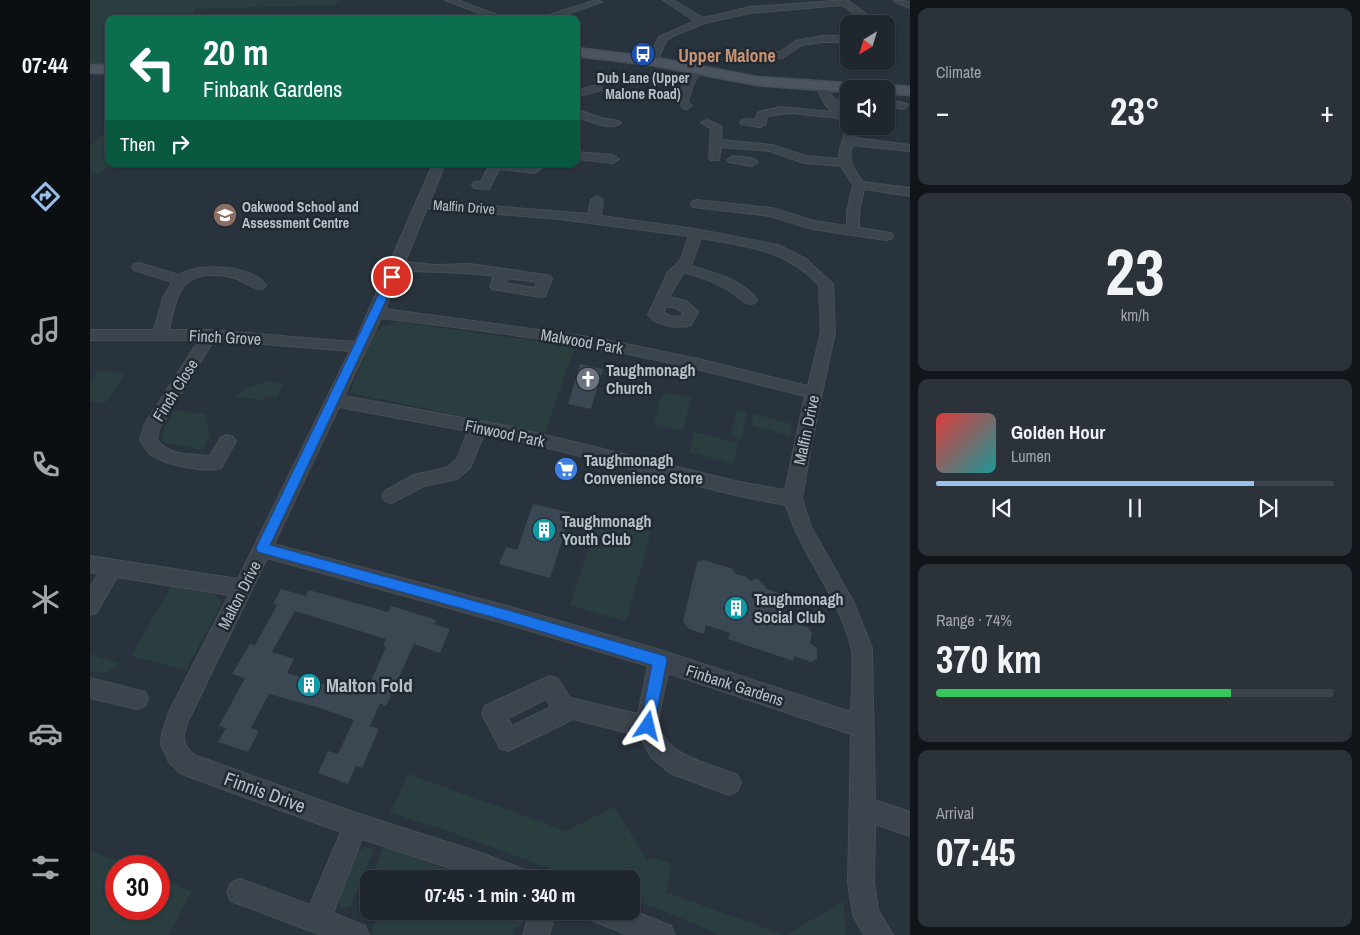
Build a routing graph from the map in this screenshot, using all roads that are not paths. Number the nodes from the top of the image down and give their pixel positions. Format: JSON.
{"nodes":[{"id":1,"x":449,"y":0,"type":"edge"},
{"id":2,"x":667,"y":0,"type":"edge"},
{"id":3,"x":898,"y":0,"type":"edge"},
{"id":4,"x":842,"y":1,"type":"edge"},
{"id":5,"x":600,"y":2,"type":"edge"},
{"id":6,"x":910,"y":5,"type":"edge"},
{"id":7,"x":478,"y":10,"type":"junction"},
{"id":8,"x":461,"y":14,"type":"dead end"},
{"id":9,"x":492,"y":15,"type":"edge"},
{"id":10,"x":555,"y":15,"type":"edge"},
{"id":11,"x":863,"y":15,"type":"edge"},
{"id":12,"x":702,"y":21,"type":"junction"},
{"id":13,"x":840,"y":39,"type":"edge"},
{"id":14,"x":580,"y":52,"type":"edge"},
{"id":15,"x":739,"y":53,"type":"dead end"},
{"id":16,"x":652,"y":61,"type":"junction"},
{"id":17,"x":90,"y":69,"type":"edge"},
{"id":18,"x":105,"y":69,"type":"edge"},
{"id":19,"x":697,"y":69,"type":"junction"},
{"id":20,"x":821,"y":86,"type":"junction"},
{"id":21,"x":840,"y":87,"type":"edge"},
{"id":22,"x":597,"y":88,"type":"dead end"},
{"id":23,"x":895,"y":90,"type":"edge"},
{"id":24,"x":910,"y":91,"type":"edge"},
{"id":25,"x":580,"y":93,"type":"edge"},
{"id":26,"x":840,"y":102,"type":"edge"},
{"id":27,"x":830,"y":104,"type":"junction"},
{"id":28,"x":895,"y":104,"type":"edge"},
{"id":29,"x":687,"y":106,"type":"dead end"},
{"id":30,"x":902,"y":106,"type":"dead end"},
{"id":31,"x":580,"y":114,"type":"edge"},
{"id":32,"x":840,"y":115,"type":"joint"},
{"id":33,"x":745,"y":122,"type":"dead end"},
{"id":34,"x":615,"y":123,"type":"dead end"},
{"id":35,"x":707,"y":123,"type":"dead end"},
{"id":36,"x":850,"y":135,"type":"edge"},
{"id":37,"x":850,"y":141,"type":"junction"},
{"id":38,"x":716,"y":143,"type":"junction"},
{"id":39,"x":740,"y":145,"type":"junction"},
{"id":40,"x":903,"y":149,"type":"dead end"},
{"id":41,"x":580,"y":155,"type":"edge"},
{"id":42,"x":715,"y":158,"type":"dead end"},
{"id":43,"x":613,"y":159,"type":"dead end"},
{"id":44,"x":742,"y":161,"type":"dead end"},
{"id":45,"x":844,"y":163,"type":"junction"},
{"id":46,"x":438,"y":167,"type":"edge"},
{"id":47,"x":494,"y":167,"type":"edge"},
{"id":48,"x":524,"y":167,"type":"edge"},
{"id":49,"x":534,"y":169,"type":"dead end"},
{"id":50,"x":478,"y":185,"type":"dead end"},
{"id":51,"x":859,"y":186,"type":"junction"},
{"id":52,"x":908,"y":193,"type":"edge"},
{"id":53,"x":597,"y":200,"type":"dead end"},
{"id":54,"x":423,"y":204,"type":"junction"},
{"id":55,"x":594,"y":218,"type":"junction"},
{"id":56,"x":701,"y":227,"type":"junction"},
{"id":57,"x":853,"y":232,"type":"junction"},
{"id":58,"x":886,"y":236,"type":"dead end"},
{"id":59,"x":397,"y":265,"type":"junction"},
{"id":60,"x":139,"y":267,"type":"dead end"},
{"id":61,"x":681,"y":267,"type":"junction"},
{"id":62,"x":502,"y":272,"type":"dead end"},
{"id":63,"x":180,"y":280,"type":"junction"},
{"id":64,"x":259,"y":285,"type":"dead end"},
{"id":65,"x":661,"y":300,"type":"dead end"},
{"id":66,"x":750,"y":300,"type":"dead end"},
{"id":67,"x":376,"y":313,"type":"junction"},
{"id":68,"x":160,"y":334,"type":"junction"},
{"id":69,"x":210,"y":334,"type":"junction"},
{"id":70,"x":90,"y":335,"type":"edge"},
{"id":71,"x":359,"y":347,"type":"junction"},
{"id":72,"x":814,"y":393,"type":"junction"},
{"id":73,"x":333,"y":400,"type":"junction"},
{"id":74,"x":478,"y":427,"type":"junction"},
{"id":75,"x":227,"y":441,"type":"dead end"},
{"id":76,"x":391,"y":496,"type":"dead end"},
{"id":77,"x":793,"y":499,"type":"junction"},
{"id":78,"x":262,"y":548,"type":"junction"},
{"id":79,"x":90,"y":564,"type":"edge"},
{"id":80,"x":112,"y":568,"type":"junction"},
{"id":81,"x":242,"y":588,"type":"junction"},
{"id":82,"x":90,"y":606,"type":"edge"},
{"id":83,"x":660,"y":660,"type":"junction"},
{"id":84,"x":90,"y":688,"type":"edge"},
{"id":85,"x":137,"y":699,"type":"dead end"},
{"id":86,"x":565,"y":712,"type":"dead end"},
{"id":87,"x":648,"y":726,"type":"junction"},
{"id":88,"x":862,"y":726,"type":"junction"},
{"id":89,"x":176,"y":754,"type":"joint"},
{"id":90,"x":729,"y":783,"type":"dead end"},
{"id":91,"x":863,"y":808,"type":"junction"},
{"id":92,"x":910,"y":824,"type":"edge"},
{"id":93,"x":356,"y":825,"type":"junction"},
{"id":94,"x":494,"y":870,"type":"edge"},
{"id":95,"x":240,"y":892,"type":"dead end"},
{"id":96,"x":317,"y":920,"type":"junction"},
{"id":97,"x":540,"y":920,"type":"edge"},
{"id":98,"x":623,"y":920,"type":"edge"},
{"id":99,"x":356,"y":935,"type":"edge"},
{"id":100,"x":536,"y":935,"type":"edge"},
{"id":101,"x":662,"y":935,"type":"edge"},
{"id":102,"x":880,"y":935,"type":"edge"}],
"edges":[{"from":1,"to":7,"type":"street"},
{"from":2,"to":12,"type":"street"},
{"from":3,"to":6,"type":"street"},
{"from":4,"to":11,"type":"street"},
{"from":4,"to":12,"type":"street"},
{"from":5,"to":10,"type":"street"},
{"from":7,"to":8,"type":"street"},
{"from":7,"to":9,"type":"street"},
{"from":12,"to":16,"type":"street"},
{"from":13,"to":15,"type":"street"},
{"from":14,"to":16,"type":"main road"},
{"from":16,"to":19,"type":"main road"},
{"from":17,"to":18,"type":"main road"},
{"from":19,"to":20,"type":"main road"},
{"from":19,"to":29,"type":"street"},
{"from":20,"to":21,"type":"main road"},
{"from":20,"to":27,"type":"street"},
{"from":22,"to":25,"type":"street"},
{"from":23,"to":24,"type":"main road"},
{"from":26,"to":27,"type":"street"},
{"from":27,"to":32,"type":"street"},
{"from":28,"to":30,"type":"street"},
{"from":31,"to":34,"type":"street"},
{"from":32,"to":33,"type":"street"},
{"from":35,"to":38,"type":"street"},
{"from":36,"to":37,"type":"street"},
{"from":37,"to":40,"type":"street"},
{"from":37,"to":45,"type":"street"},
{"from":38,"to":39,"type":"street"},
{"from":38,"to":42,"type":"street"},
{"from":39,"to":44,"type":"street"},
{"from":39,"to":45,"type":"street"},
{"from":41,"to":43,"type":"street"},
{"from":45,"to":51,"type":"street"},
{"from":46,"to":54,"type":"street","name":"Malton Drive"},
{"from":47,"to":50,"type":"street"},
{"from":48,"to":49,"type":"street"},
{"from":51,"to":52,"type":"street"},
{"from":51,"to":57,"type":"street"},
{"from":53,"to":55,"type":"street"},
{"from":54,"to":55,"type":"street","name":"Malfin Drive"},
{"from":54,"to":59,"type":"street","name":"Malton Drive"},
{"from":55,"to":56,"type":"street","name":"Malfin Drive"},
{"from":56,"to":57,"type":"street"},
{"from":56,"to":61,"type":"street"},
{"from":56,"to":72,"type":"street","name":"Malfin Drive"},
{"from":57,"to":58,"type":"street"},
{"from":59,"to":62,"type":"street"},
{"from":59,"to":67,"type":"street","name":"Malton Drive"},
{"from":60,"to":63,"type":"street"},
{"from":61,"to":65,"type":"street"},
{"from":61,"to":66,"type":"street"},
{"from":63,"to":64,"type":"street"},
{"from":63,"to":68,"type":"street"},
{"from":67,"to":71,"type":"street","name":"Malton Drive"},
{"from":67,"to":72,"type":"street","name":"Malwood Park"},
{"from":68,"to":69,"type":"street","name":"Finch Grove"},
{"from":68,"to":70,"type":"street","name":"Finch Grove"},
{"from":69,"to":71,"type":"street","name":"Finch Grove"},
{"from":69,"to":75,"type":"street","name":"Finch Close"},
{"from":71,"to":73,"type":"street","name":"Malton Drive"},
{"from":72,"to":77,"type":"street","name":"Malfin Drive"},
{"from":73,"to":74,"type":"street","name":"Finwood Park"},
{"from":73,"to":78,"type":"street","name":"Malton Drive"},
{"from":74,"to":76,"type":"street"},
{"from":74,"to":77,"type":"street","name":"Finwood Park"},
{"from":77,"to":88,"type":"street","name":"Malfin Drive"},
{"from":78,"to":81,"type":"street","name":"Malton Drive"},
{"from":78,"to":83,"type":"street","name":"Finbank Gardens"},
{"from":79,"to":80,"type":"street"},
{"from":80,"to":81,"type":"street"},
{"from":80,"to":82,"type":"street"},
{"from":81,"to":89,"type":"street","name":"Malton Drive"},
{"from":83,"to":87,"type":"street"},
{"from":83,"to":88,"type":"street","name":"Finbank Gardens"},
{"from":84,"to":85,"type":"street"},
{"from":86,"to":87,"type":"street"},
{"from":87,"to":90,"type":"street"},
{"from":88,"to":91,"type":"street","name":"Malfin Drive"},
{"from":89,"to":93,"type":"street","name":"Finnis Drive"},
{"from":91,"to":92,"type":"street"},
{"from":91,"to":102,"type":"street","name":"Malfin Drive"},
{"from":93,"to":94,"type":"street","name":"Finnis Drive"},
{"from":93,"to":96,"type":"street"},
{"from":95,"to":96,"type":"street"},
{"from":96,"to":99,"type":"street"},
{"from":97,"to":100,"type":"street"},
{"from":98,"to":101,"type":"street"}]}
